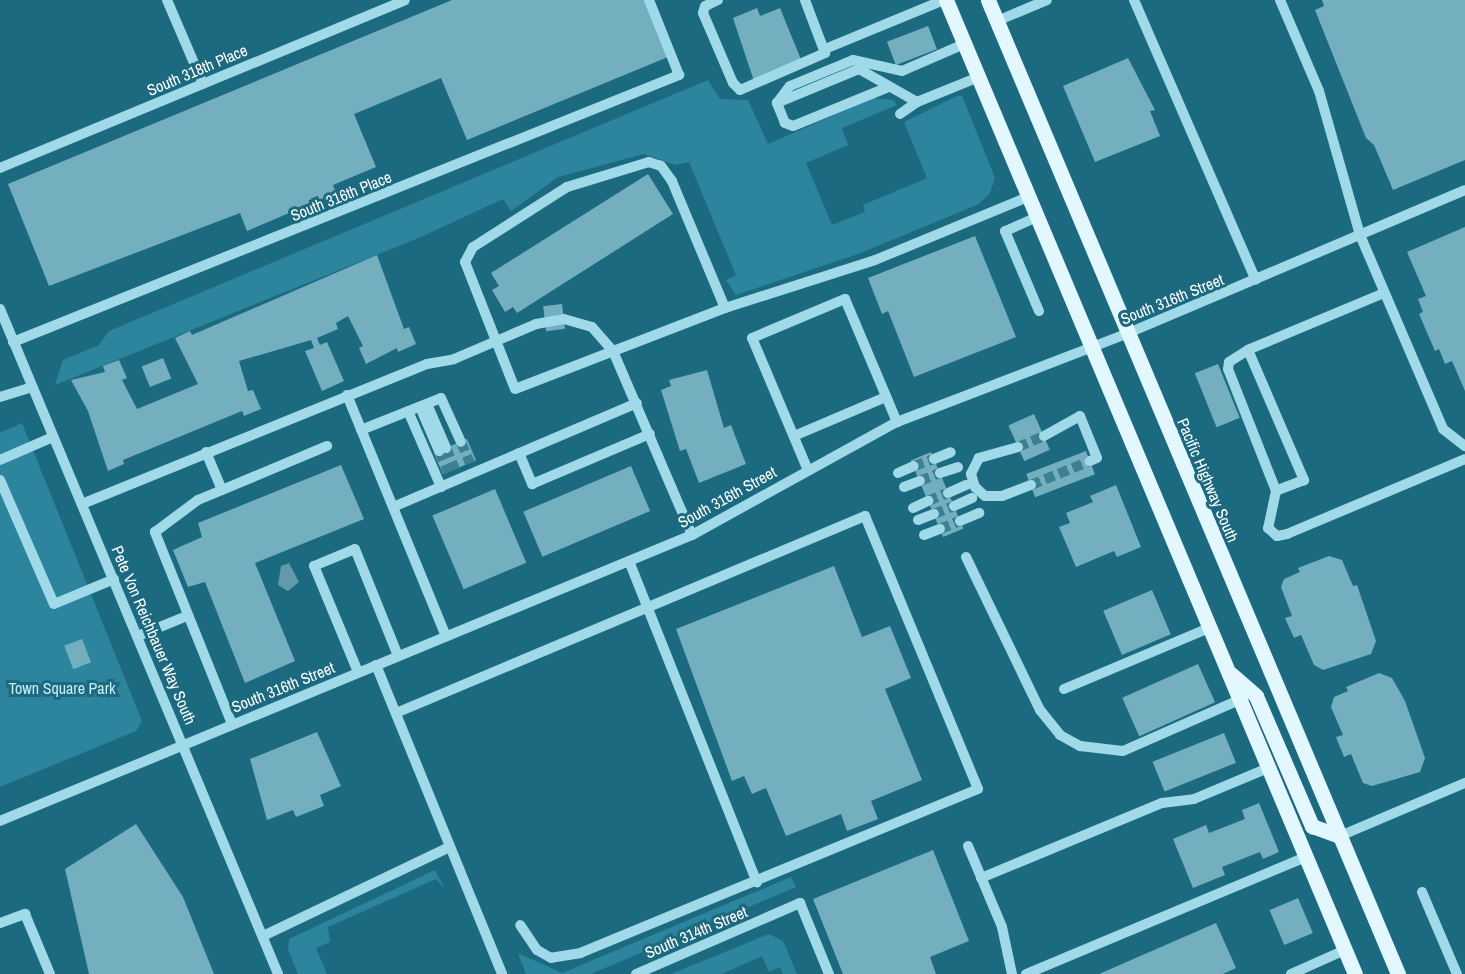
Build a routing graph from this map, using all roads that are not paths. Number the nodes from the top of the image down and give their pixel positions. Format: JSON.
{"nodes":[{"id":1,"x":167,"y":0,"type":"edge"},
{"id":2,"x":405,"y":0,"type":"edge"},
{"id":3,"x":649,"y":0,"type":"edge"},
{"id":4,"x":718,"y":0,"type":"edge"},
{"id":5,"x":805,"y":0,"type":"edge"},
{"id":6,"x":945,"y":0,"type":"edge"},
{"id":7,"x":988,"y":0,"type":"edge"},
{"id":8,"x":1047,"y":0,"type":"edge"},
{"id":9,"x":1134,"y":0,"type":"edge"},
{"id":10,"x":1280,"y":0,"type":"edge"},
{"id":11,"x":997,"y":21,"type":"junction"},
{"id":12,"x":964,"y":44,"type":"junction"},
{"id":13,"x":825,"y":49,"type":"junction"},
{"id":14,"x":978,"y":77,"type":"junction"},
{"id":15,"x":203,"y":84,"type":"junction"},
{"id":16,"x":886,"y":88,"type":"junction"},
{"id":17,"x":917,"y":102,"type":"junction"},
{"id":18,"x":777,"y":103,"type":"junction"},
{"id":19,"x":900,"y":114,"type":"dead end"},
{"id":20,"x":0,"y":168,"type":"edge"},
{"id":21,"x":1465,"y":190,"type":"edge"},
{"id":22,"x":1028,"y":197,"type":"junction"},
{"id":23,"x":1037,"y":217,"type":"junction"},
{"id":24,"x":1360,"y":235,"type":"junction"},
{"id":25,"x":1256,"y":280,"type":"junction"},
{"id":26,"x":1384,"y":293,"type":"junction"},
{"id":27,"x":725,"y":308,"type":"junction"},
{"id":28,"x":0,"y":309,"type":"edge"},
{"id":29,"x":1039,"y":311,"type":"dead end"},
{"id":30,"x":1126,"y":334,"type":"junction"},
{"id":31,"x":13,"y":342,"type":"junction"},
{"id":32,"x":495,"y":342,"type":"junction"},
{"id":33,"x":1091,"y":347,"type":"junction"},
{"id":34,"x":1248,"y":350,"type":"junction"},
{"id":35,"x":613,"y":351,"type":"junction"},
{"id":36,"x":32,"y":387,"type":"junction"},
{"id":37,"x":347,"y":395,"type":"junction"},
{"id":38,"x":0,"y":397,"type":"edge"},
{"id":39,"x":886,"y":397,"type":"junction"},
{"id":40,"x":431,"y":402,"type":"junction"},
{"id":41,"x":637,"y":403,"type":"junction"},
{"id":42,"x":408,"y":411,"type":"junction"},
{"id":43,"x":897,"y":422,"type":"junction"},
{"id":44,"x":361,"y":430,"type":"junction"},
{"id":45,"x":650,"y":434,"type":"junction"},
{"id":46,"x":794,"y":436,"type":"junction"},
{"id":47,"x":1044,"y":436,"type":"tunnel mouth"},
{"id":48,"x":53,"y":437,"type":"junction"},
{"id":49,"x":327,"y":446,"type":"dead end"},
{"id":50,"x":1465,"y":446,"type":"edge"},
{"id":51,"x":1017,"y":447,"type":"tunnel mouth"},
{"id":52,"x":206,"y":452,"type":"junction"},
{"id":53,"x":951,"y":452,"type":"dead end"},
{"id":54,"x":519,"y":453,"type":"junction"},
{"id":55,"x":934,"y":459,"type":"tunnel mouth"},
{"id":56,"x":1465,"y":459,"type":"edge"},
{"id":57,"x":0,"y":460,"type":"edge"},
{"id":58,"x":1090,"y":461,"type":"dead end"},
{"id":59,"x":914,"y":466,"type":"tunnel mouth"},
{"id":60,"x":958,"y":466,"type":"dead end"},
{"id":61,"x":807,"y":468,"type":"junction"},
{"id":62,"x":898,"y":473,"type":"dead end"},
{"id":63,"x":940,"y":473,"type":"tunnel mouth"},
{"id":64,"x":0,"y":480,"type":"edge"},
{"id":65,"x":920,"y":481,"type":"tunnel mouth"},
{"id":66,"x":966,"y":485,"type":"dead end"},
{"id":67,"x":1031,"y":486,"type":"tunnel mouth"},
{"id":68,"x":441,"y":487,"type":"junction"},
{"id":69,"x":904,"y":487,"type":"dead end"},
{"id":70,"x":222,"y":490,"type":"junction"},
{"id":71,"x":1276,"y":491,"type":"junction"},
{"id":72,"x":948,"y":493,"type":"tunnel mouth"},
{"id":73,"x":972,"y":498,"type":"dead end"},
{"id":74,"x":928,"y":501,"type":"tunnel mouth"},
{"id":75,"x":82,"y":504,"type":"junction"},
{"id":76,"x":954,"y":506,"type":"tunnel mouth"},
{"id":77,"x":393,"y":507,"type":"junction"},
{"id":78,"x":913,"y":508,"type":"dead end"},
{"id":79,"x":979,"y":513,"type":"dead end"},
{"id":80,"x":934,"y":514,"type":"tunnel mouth"},
{"id":81,"x":918,"y":520,"type":"dead end"},
{"id":82,"x":960,"y":521,"type":"tunnel mouth"},
{"id":83,"x":940,"y":529,"type":"tunnel mouth"},
{"id":84,"x":692,"y":535,"type":"junction"},
{"id":85,"x":924,"y":535,"type":"dead end"},
{"id":86,"x":966,"y":557,"type":"dead end"},
{"id":87,"x":628,"y":561,"type":"junction"},
{"id":88,"x":114,"y":579,"type":"junction"},
{"id":89,"x":647,"y":608,"type":"junction"},
{"id":90,"x":187,"y":616,"type":"junction"},
{"id":91,"x":1209,"y":628,"type":"junction"},
{"id":92,"x":138,"y":636,"type":"junction"},
{"id":93,"x":446,"y":636,"type":"junction"},
{"id":94,"x":398,"y":656,"type":"junction"},
{"id":95,"x":376,"y":665,"type":"junction"},
{"id":96,"x":1227,"y":670,"type":"junction"},
{"id":97,"x":358,"y":672,"type":"junction"},
{"id":98,"x":1064,"y":689,"type":"dead end"},
{"id":99,"x":1239,"y":700,"type":"junction"},
{"id":100,"x":396,"y":713,"type":"junction"},
{"id":101,"x":232,"y":724,"type":"junction"},
{"id":102,"x":184,"y":744,"type":"junction"},
{"id":103,"x":1268,"y":768,"type":"junction"},
{"id":104,"x":1465,"y":783,"type":"edge"},
{"id":105,"x":0,"y":821,"type":"edge"},
{"id":106,"x":1340,"y":836,"type":"junction"},
{"id":107,"x":968,"y":846,"type":"dead end"},
{"id":108,"x":450,"y":847,"type":"junction"},
{"id":109,"x":1306,"y":857,"type":"junction"},
{"id":110,"x":981,"y":878,"type":"junction"},
{"id":111,"x":757,"y":882,"type":"junction"},
{"id":112,"x":1422,"y":892,"type":"dead end"},
{"id":113,"x":0,"y":923,"type":"edge"},
{"id":114,"x":520,"y":925,"type":"dead end"},
{"id":115,"x":263,"y":936,"type":"junction"},
{"id":116,"x":1345,"y":950,"type":"junction"},
{"id":117,"x":51,"y":974,"type":"edge"},
{"id":118,"x":278,"y":974,"type":"edge"},
{"id":119,"x":502,"y":974,"type":"edge"},
{"id":120,"x":636,"y":974,"type":"edge"},
{"id":121,"x":829,"y":974,"type":"edge"},
{"id":122,"x":1012,"y":974,"type":"edge"},
{"id":123,"x":1026,"y":974,"type":"edge"},
{"id":124,"x":1291,"y":974,"type":"edge"},
{"id":125,"x":1355,"y":974,"type":"edge"},
{"id":126,"x":1398,"y":974,"type":"edge"},
{"id":127,"x":1457,"y":974,"type":"edge"}],
"edges":[{"from":1,"to":15,"type":"street"},
{"from":2,"to":15,"type":"street","name":"South 318th Place"},
{"from":3,"to":31,"type":"street","name":"South 316th Place"},
{"from":4,"to":13,"type":"street"},
{"from":5,"to":13,"type":"street"},
{"from":6,"to":12,"type":"main road"},
{"from":6,"to":13,"type":"street"},
{"from":7,"to":11,"type":"main road","name":"Pacific Highway South"},
{"from":8,"to":11,"type":"street"},
{"from":9,"to":25,"type":"street"},
{"from":10,"to":24,"type":"street"},
{"from":11,"to":30,"type":"main road","name":"Pacific Highway South"},
{"from":12,"to":14,"type":"main road"},
{"from":12,"to":18,"type":"street"},
{"from":14,"to":17,"type":"street"},
{"from":14,"to":22,"type":"main road"},
{"from":15,"to":20,"type":"street","name":"South 318th Place"},
{"from":16,"to":17,"type":"street"},
{"from":16,"to":18,"type":"street"},
{"from":16,"to":18,"type":"street"},
{"from":17,"to":19,"type":"street"},
{"from":21,"to":24,"type":"street","name":"South 316th Street"},
{"from":22,"to":23,"type":"main road"},
{"from":22,"to":27,"type":"street"},
{"from":23,"to":29,"type":"street"},
{"from":23,"to":33,"type":"main road"},
{"from":24,"to":25,"type":"street","name":"South 316th Street"},
{"from":24,"to":26,"type":"street"},
{"from":25,"to":30,"type":"street","name":"South 316th Street"},
{"from":26,"to":34,"type":"street"},
{"from":26,"to":50,"type":"street"},
{"from":27,"to":32,"type":"street"},
{"from":27,"to":35,"type":"street"},
{"from":28,"to":31,"type":"street","name":"Pete Von Reichbauer Way South"},
{"from":30,"to":33,"type":"street","name":"South 316th Street"},
{"from":30,"to":106,"type":"main road","name":"Pacific Highway South"},
{"from":31,"to":36,"type":"street","name":"Pete Von Reichbauer Way South"},
{"from":32,"to":35,"type":"street"},
{"from":32,"to":35,"type":"street"},
{"from":32,"to":37,"type":"street"},
{"from":33,"to":43,"type":"street","name":"South 316th Street"},
{"from":33,"to":91,"type":"main road"},
{"from":34,"to":71,"type":"street"},
{"from":34,"to":71,"type":"street"},
{"from":35,"to":41,"type":"street"},
{"from":36,"to":38,"type":"street"},
{"from":36,"to":48,"type":"street","name":"Pete Von Reichbauer Way South"},
{"from":37,"to":44,"type":"street"},
{"from":37,"to":52,"type":"street"},
{"from":39,"to":43,"type":"street"},
{"from":39,"to":46,"type":"street"},
{"from":39,"to":46,"type":"street"},
{"from":40,"to":40,"type":"street"},
{"from":40,"to":42,"type":"street"},
{"from":41,"to":45,"type":"street"},
{"from":41,"to":54,"type":"street"},
{"from":42,"to":44,"type":"street"},
{"from":42,"to":68,"type":"street"},
{"from":43,"to":61,"type":"street","name":"South 316th Street"},
{"from":44,"to":77,"type":"street"},
{"from":45,"to":54,"type":"street"},
{"from":45,"to":84,"type":"street"},
{"from":46,"to":61,"type":"street"},
{"from":47,"to":58,"type":"street"},
{"from":48,"to":57,"type":"street"},
{"from":48,"to":75,"type":"street","name":"Pete Von Reichbauer Way South"},
{"from":49,"to":70,"type":"street"},
{"from":51,"to":67,"type":"street"},
{"from":52,"to":70,"type":"street"},
{"from":52,"to":75,"type":"street"},
{"from":53,"to":55,"type":"street"},
{"from":54,"to":68,"type":"street"},
{"from":56,"to":71,"type":"street"},
{"from":59,"to":62,"type":"street"},
{"from":60,"to":63,"type":"street"},
{"from":61,"to":84,"type":"street","name":"South 316th Street"},
{"from":64,"to":88,"type":"street"},
{"from":65,"to":69,"type":"street"},
{"from":66,"to":72,"type":"street"},
{"from":68,"to":77,"type":"street"},
{"from":70,"to":90,"type":"street"},
{"from":73,"to":76,"type":"street"},
{"from":74,"to":78,"type":"street"},
{"from":75,"to":88,"type":"street","name":"Pete Von Reichbauer Way South"},
{"from":77,"to":93,"type":"street"},
{"from":79,"to":82,"type":"street"},
{"from":80,"to":81,"type":"street"},
{"from":83,"to":85,"type":"street"},
{"from":84,"to":87,"type":"street","name":"South 316th Street"},
{"from":86,"to":99,"type":"street"},
{"from":87,"to":89,"type":"street"},
{"from":87,"to":93,"type":"street","name":"South 316th Street"},
{"from":88,"to":92,"type":"street","name":"Pete Von Reichbauer Way South"},
{"from":89,"to":100,"type":"street"},
{"from":89,"to":111,"type":"street"},
{"from":89,"to":111,"type":"street"},
{"from":90,"to":92,"type":"street"},
{"from":90,"to":101,"type":"street"},
{"from":91,"to":96,"type":"main road"},
{"from":91,"to":98,"type":"street"},
{"from":92,"to":102,"type":"street","name":"Pete Von Reichbauer Way South"},
{"from":93,"to":94,"type":"street","name":"South 316th Street"},
{"from":94,"to":95,"type":"street","name":"South 316th Street"},
{"from":94,"to":97,"type":"street"},
{"from":95,"to":97,"type":"street","name":"South 316th Street"},
{"from":95,"to":100,"type":"street"},
{"from":96,"to":99,"type":"main road"},
{"from":96,"to":106,"type":"main road"},
{"from":97,"to":101,"type":"street","name":"South 316th Street"},
{"from":99,"to":103,"type":"main road"},
{"from":100,"to":108,"type":"street"},
{"from":101,"to":102,"type":"street","name":"South 316th Street"},
{"from":102,"to":105,"type":"street","name":"South 316th Street"},
{"from":102,"to":115,"type":"street","name":"Pete Von Reichbauer Way South"},
{"from":103,"to":109,"type":"main road"},
{"from":103,"to":110,"type":"street"},
{"from":104,"to":106,"type":"street"},
{"from":106,"to":126,"type":"main road","name":"Pacific Highway South"},
{"from":107,"to":110,"type":"street"},
{"from":108,"to":115,"type":"street"},
{"from":108,"to":119,"type":"street"},
{"from":109,"to":116,"type":"main road"},
{"from":109,"to":123,"type":"street"},
{"from":110,"to":122,"type":"street"},
{"from":111,"to":114,"type":"street"},
{"from":112,"to":127,"type":"street"},
{"from":113,"to":117,"type":"street"},
{"from":115,"to":118,"type":"street","name":"Pete Von Reichbauer Way South"},
{"from":116,"to":124,"type":"street"},
{"from":116,"to":125,"type":"main road"},
{"from":120,"to":121,"type":"street","name":"South 314th Street"}]}
